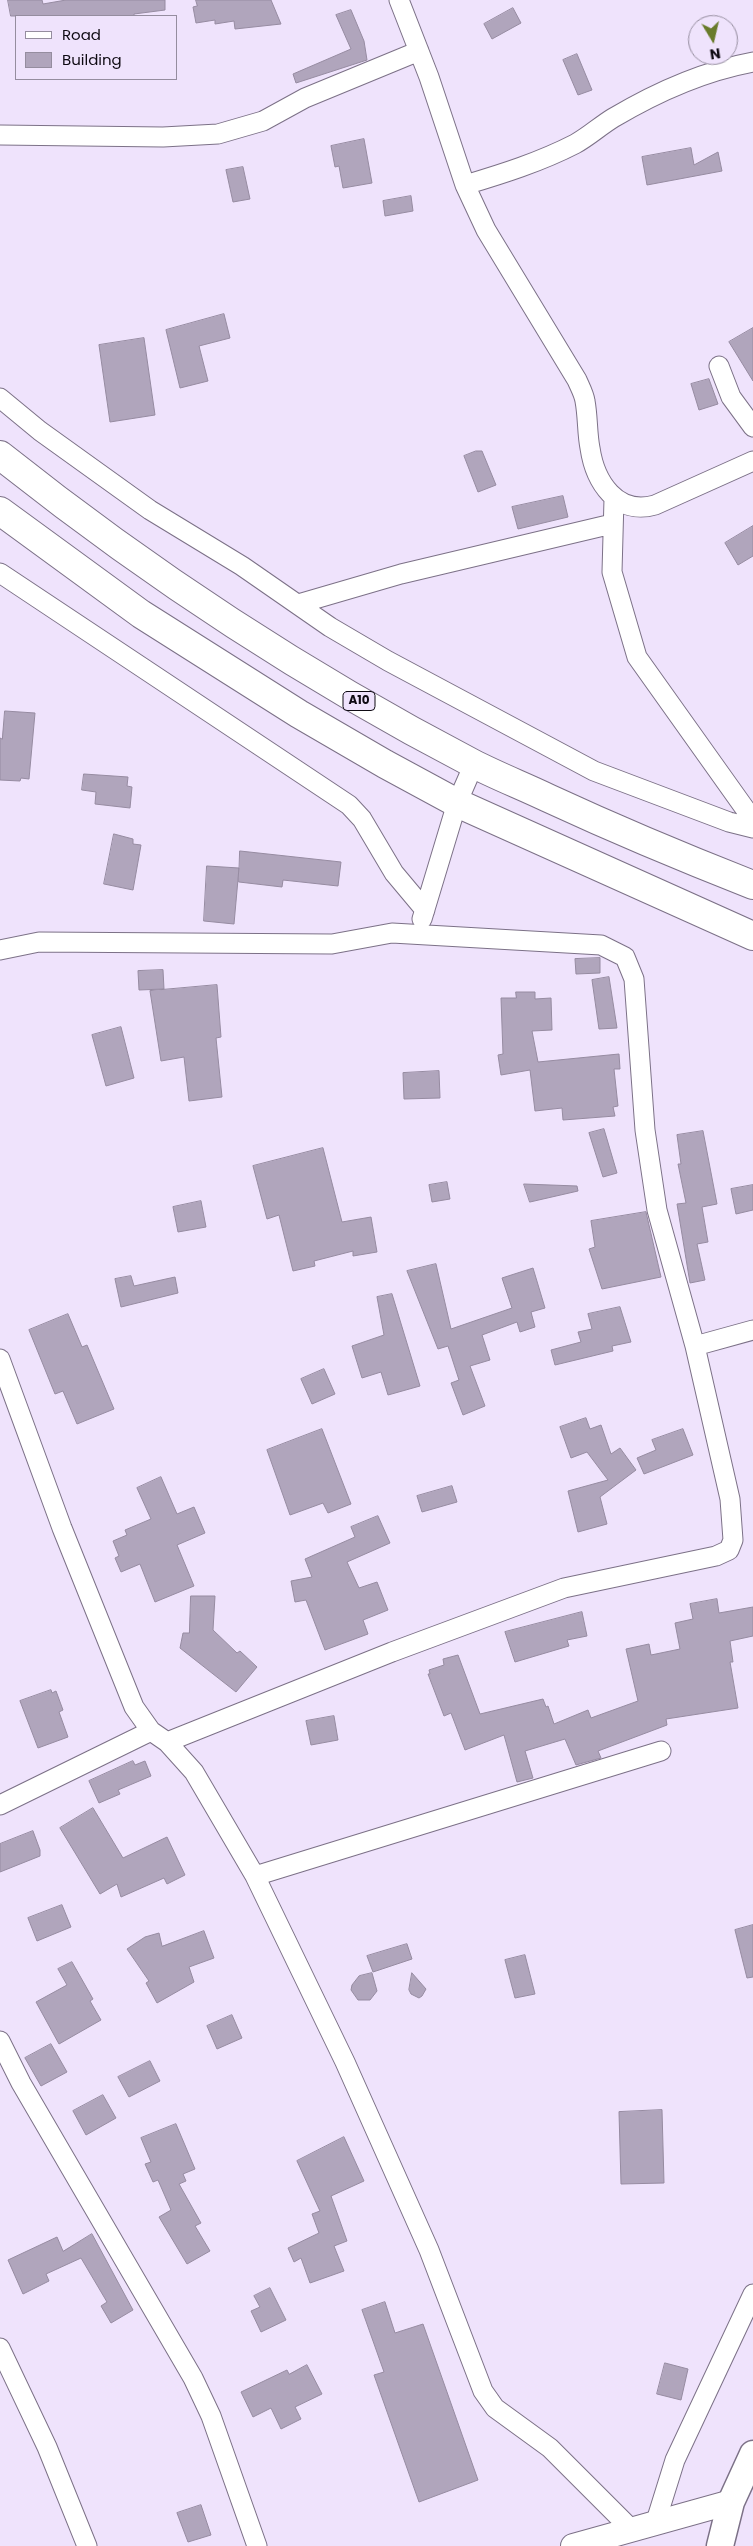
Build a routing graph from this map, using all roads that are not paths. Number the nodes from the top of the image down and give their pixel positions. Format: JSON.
{"nodes":[{"id":1,"x":399,"y":0,"type":"edge"},
{"id":2,"x":418,"y":50,"type":"junction"},
{"id":3,"x":753,"y":62,"type":"edge"},
{"id":4,"x":0,"y":135,"type":"edge"},
{"id":5,"x":465,"y":185,"type":"junction"},
{"id":6,"x":719,"y":366,"type":"dead end"},
{"id":7,"x":0,"y":398,"type":"edge"},
{"id":8,"x":753,"y":427,"type":"edge"},
{"id":9,"x":0,"y":455,"type":"edge"},
{"id":10,"x":753,"y":461,"type":"edge"},
{"id":11,"x":614,"y":499,"type":"junction"},
{"id":12,"x":0,"y":511,"type":"edge"},
{"id":13,"x":612,"y":524,"type":"junction"},
{"id":14,"x":0,"y":573,"type":"edge"},
{"id":15,"x":298,"y":604,"type":"junction"},
{"id":16,"x":474,"y":764,"type":"junction"},
{"id":17,"x":457,"y":804,"type":"junction"},
{"id":18,"x":753,"y":820,"type":"edge"},
{"id":19,"x":753,"y":828,"type":"edge"},
{"id":20,"x":753,"y":886,"type":"edge"},
{"id":21,"x":424,"y":910,"type":"junction"},
{"id":22,"x":417,"y":934,"type":"junction"},
{"id":23,"x":753,"y":936,"type":"edge"},
{"id":24,"x":0,"y":950,"type":"edge"},
{"id":25,"x":753,"y":1330,"type":"edge"},
{"id":26,"x":696,"y":1346,"type":"junction"},
{"id":27,"x":0,"y":1359,"type":"edge"},
{"id":28,"x":151,"y":1731,"type":"junction"},
{"id":29,"x":167,"y":1742,"type":"junction"},
{"id":30,"x":661,"y":1750,"type":"dead end"},
{"id":31,"x":0,"y":1804,"type":"edge"},
{"id":32,"x":255,"y":1876,"type":"junction"},
{"id":33,"x":0,"y":2041,"type":"edge"},
{"id":34,"x":753,"y":2294,"type":"edge"},
{"id":35,"x":0,"y":2348,"type":"edge"},
{"id":36,"x":753,"y":2454,"type":"edge"},
{"id":37,"x":731,"y":2502,"type":"junction"},
{"id":38,"x":656,"y":2521,"type":"junction"},
{"id":39,"x":631,"y":2529,"type":"junction"},
{"id":40,"x":87,"y":2546,"type":"edge"},
{"id":41,"x":257,"y":2546,"type":"edge"},
{"id":42,"x":573,"y":2546,"type":"edge"},
{"id":43,"x":720,"y":2546,"type":"edge"}],
"edges":[{"from":1,"to":2,"type":"street"},
{"from":2,"to":4,"type":"street"},
{"from":2,"to":5,"type":"street"},
{"from":3,"to":5,"type":"street"},
{"from":5,"to":11,"type":"street"},
{"from":6,"to":8,"type":"street"},
{"from":7,"to":15,"type":"street"},
{"from":9,"to":16,"type":"main road","number":"A10"},
{"from":10,"to":11,"type":"street"},
{"from":11,"to":13,"type":"street"},
{"from":12,"to":17,"type":"main road"},
{"from":13,"to":15,"type":"street"},
{"from":13,"to":18,"type":"street"},
{"from":14,"to":21,"type":"street"},
{"from":15,"to":19,"type":"street"},
{"from":16,"to":17,"type":"street"},
{"from":16,"to":20,"type":"main road","number":"A10"},
{"from":17,"to":21,"type":"street"},
{"from":17,"to":23,"type":"main road"},
{"from":21,"to":22,"type":"street"},
{"from":22,"to":24,"type":"street"},
{"from":22,"to":26,"type":"street"},
{"from":25,"to":26,"type":"street"},
{"from":26,"to":29,"type":"street"},
{"from":27,"to":28,"type":"street"},
{"from":28,"to":29,"type":"street"},
{"from":28,"to":31,"type":"street"},
{"from":29,"to":32,"type":"street"},
{"from":30,"to":32,"type":"street"},
{"from":32,"to":39,"type":"street"},
{"from":33,"to":41,"type":"street"},
{"from":34,"to":38,"type":"street"},
{"from":35,"to":40,"type":"street"},
{"from":36,"to":37,"type":"main road"},
{"from":37,"to":38,"type":"street"},
{"from":37,"to":43,"type":"main road"},
{"from":38,"to":39,"type":"street"},
{"from":39,"to":42,"type":"street"}]}
